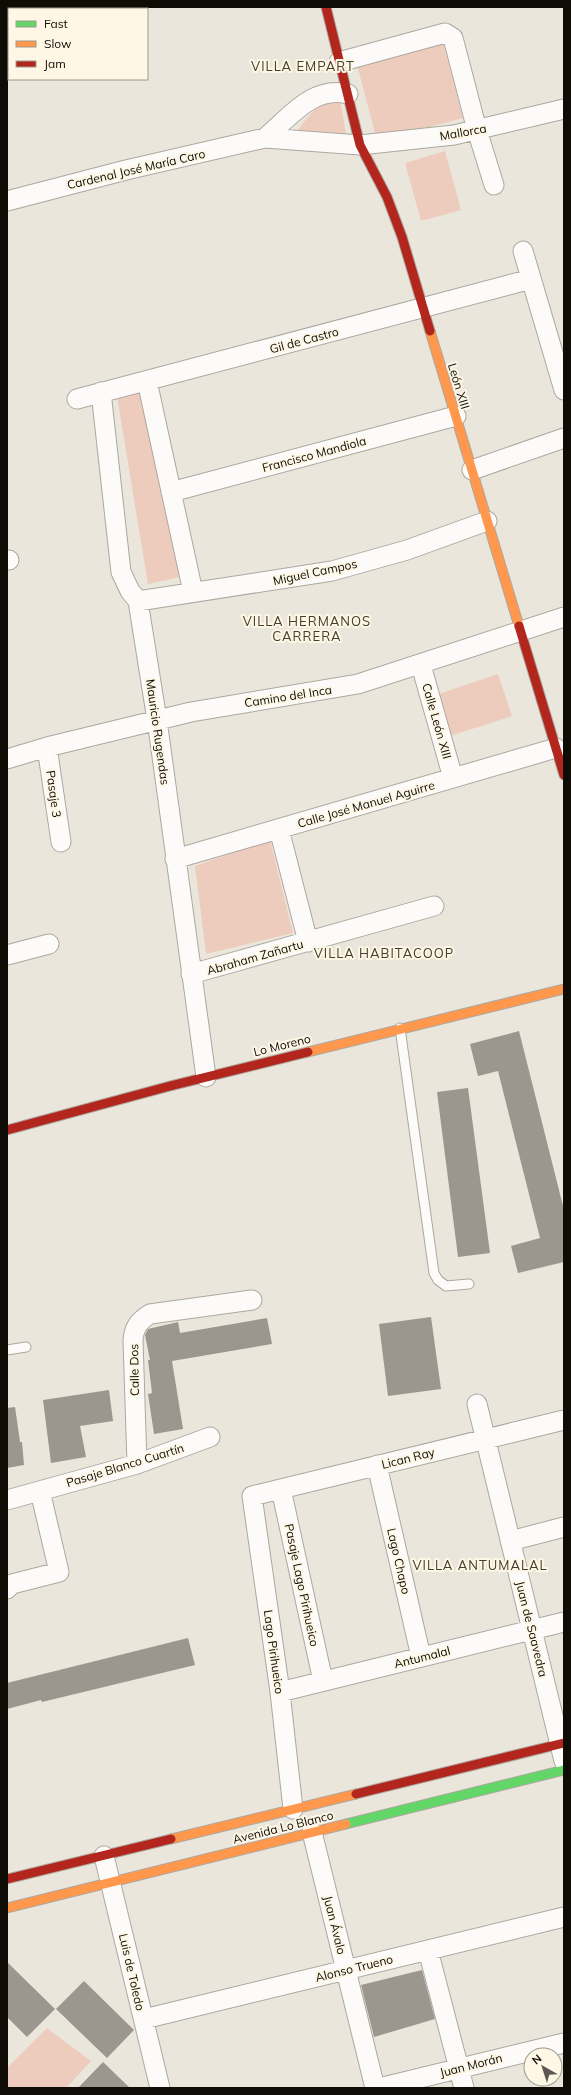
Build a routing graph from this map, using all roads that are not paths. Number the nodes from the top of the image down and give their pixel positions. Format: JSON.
{"nodes":[{"id":1,"x":326,"y":7,"type":"edge"},
{"id":2,"x":339,"y":62,"type":"junction"},
{"id":3,"x":348,"y":94,"type":"junction"},
{"id":4,"x":564,"y":109,"type":"edge"},
{"id":5,"x":477,"y":130,"type":"junction"},
{"id":6,"x":265,"y":138,"type":"junction"},
{"id":7,"x":360,"y":145,"type":"junction"},
{"id":8,"x":494,"y":185,"type":"dead end"},
{"id":9,"x":7,"y":201,"type":"edge"},
{"id":10,"x":523,"y":251,"type":"dead end"},
{"id":11,"x":531,"y":279,"type":"junction"},
{"id":12,"x":423,"y":309,"type":"junction"},
{"id":13,"x":147,"y":381,"type":"junction"},
{"id":14,"x":564,"y":390,"type":"edge"},
{"id":15,"x":101,"y":392,"type":"junction"},
{"id":16,"x":77,"y":399,"type":"dead end"},
{"id":17,"x":456,"y":416,"type":"junction"},
{"id":18,"x":564,"y":438,"type":"edge"},
{"id":19,"x":472,"y":470,"type":"junction"},
{"id":20,"x":171,"y":492,"type":"junction"},
{"id":21,"x":487,"y":521,"type":"junction"},
{"id":22,"x":193,"y":592,"type":"junction"},
{"id":23,"x":138,"y":601,"type":"junction"},
{"id":24,"x":564,"y":617,"type":"edge"},
{"id":25,"x":521,"y":632,"type":"junction"},
{"id":26,"x":421,"y":665,"type":"junction"},
{"id":27,"x":157,"y":720,"type":"junction"},
{"id":28,"x":47,"y":747,"type":"junction"},
{"id":29,"x":556,"y":748,"type":"junction"},
{"id":30,"x":7,"y":759,"type":"edge"},
{"id":31,"x":564,"y":775,"type":"edge"},
{"id":32,"x":453,"y":778,"type":"junction"},
{"id":33,"x":279,"y":829,"type":"junction"},
{"id":34,"x":61,"y":842,"type":"dead end"},
{"id":35,"x":175,"y":859,"type":"junction"},
{"id":36,"x":434,"y":906,"type":"dead end"},
{"id":37,"x":308,"y":942,"type":"junction"},
{"id":38,"x":49,"y":944,"type":"dead end"},
{"id":39,"x":7,"y":954,"type":"edge"},
{"id":40,"x":191,"y":974,"type":"junction"},
{"id":41,"x":564,"y":988,"type":"edge"},
{"id":42,"x":400,"y":1028,"type":"junction"},
{"id":43,"x":206,"y":1077,"type":"junction"},
{"id":44,"x":7,"y":1130,"type":"edge"},
{"id":45,"x":469,"y":1284,"type":"dead end"},
{"id":46,"x":252,"y":1300,"type":"dead end"},
{"id":47,"x":26,"y":1347,"type":"dead end"},
{"id":48,"x":7,"y":1350,"type":"edge"},
{"id":49,"x":477,"y":1404,"type":"dead end"},
{"id":50,"x":564,"y":1420,"type":"edge"},
{"id":51,"x":210,"y":1437,"type":"dead end"},
{"id":52,"x":485,"y":1439,"type":"junction"},
{"id":53,"x":137,"y":1464,"type":"junction"},
{"id":54,"x":378,"y":1466,"type":"junction"},
{"id":55,"x":281,"y":1489,"type":"junction"},
{"id":56,"x":40,"y":1491,"type":"junction"},
{"id":57,"x":252,"y":1496,"type":"joint"},
{"id":58,"x":7,"y":1500,"type":"edge"},
{"id":59,"x":564,"y":1527,"type":"edge"},
{"id":60,"x":510,"y":1541,"type":"junction"},
{"id":61,"x":7,"y":1589,"type":"edge"},
{"id":62,"x":564,"y":1622,"type":"edge"},
{"id":63,"x":532,"y":1630,"type":"junction"},
{"id":64,"x":421,"y":1657,"type":"junction"},
{"id":65,"x":323,"y":1681,"type":"junction"},
{"id":66,"x":280,"y":1692,"type":"junction"},
{"id":67,"x":563,"y":1750,"type":"edge"},
{"id":68,"x":564,"y":1770,"type":"edge"},
{"id":69,"x":293,"y":1809,"type":"junction"},
{"id":70,"x":312,"y":1832,"type":"junction"},
{"id":71,"x":104,"y":1856,"type":"junction"},
{"id":72,"x":7,"y":1879,"type":"edge"},
{"id":73,"x":110,"y":1882,"type":"junction"},
{"id":74,"x":7,"y":1908,"type":"edge"},
{"id":75,"x":564,"y":1917,"type":"edge"},
{"id":76,"x":428,"y":1950,"type":"junction"},
{"id":77,"x":346,"y":1970,"type":"junction"},
{"id":78,"x":144,"y":2019,"type":"junction"},
{"id":79,"x":564,"y":2043,"type":"edge"},
{"id":80,"x":459,"y":2068,"type":"junction"},
{"id":81,"x":160,"y":2088,"type":"edge"},
{"id":82,"x":375,"y":2088,"type":"edge"},
{"id":83,"x":378,"y":2088,"type":"edge"},
{"id":84,"x":464,"y":2088,"type":"edge"}],
"edges":[{"from":1,"to":2,"type":"street","name":"León XIII"},
{"from":2,"to":3,"type":"street","name":"León XIII"},
{"from":2,"to":5,"type":"street"},
{"from":3,"to":6,"type":"street","name":"Cardenal José María Caro"},
{"from":3,"to":7,"type":"street","name":"León XIII"},
{"from":4,"to":5,"type":"street","name":"Mallorca"},
{"from":5,"to":7,"type":"street","name":"Mallorca"},
{"from":5,"to":8,"type":"street"},
{"from":6,"to":7,"type":"street","name":"Cardenal José María Caro"},
{"from":6,"to":9,"type":"street","name":"Cardenal José María Caro"},
{"from":7,"to":12,"type":"street","name":"León XIII"},
{"from":10,"to":11,"type":"street"},
{"from":11,"to":12,"type":"street","name":"Gil de Castro"},
{"from":11,"to":14,"type":"street"},
{"from":12,"to":13,"type":"street","name":"Gil de Castro"},
{"from":12,"to":17,"type":"street","name":"León XIII"},
{"from":13,"to":15,"type":"street","name":"Gil de Castro"},
{"from":13,"to":20,"type":"street"},
{"from":15,"to":16,"type":"street","name":"Gil de Castro"},
{"from":15,"to":23,"type":"street","name":"Mauricio Rugendas"},
{"from":17,"to":19,"type":"street","name":"León XIII"},
{"from":17,"to":20,"type":"street","name":"Francisco Mandiola"},
{"from":18,"to":19,"type":"street"},
{"from":19,"to":21,"type":"street","name":"León XIII"},
{"from":20,"to":22,"type":"street"},
{"from":21,"to":22,"type":"street","name":"Miguel Campos"},
{"from":21,"to":25,"type":"street","name":"León XIII"},
{"from":22,"to":23,"type":"street","name":"Miguel Campos"},
{"from":23,"to":27,"type":"street","name":"Mauricio Rugendas"},
{"from":24,"to":25,"type":"street","name":"Camino del Inca"},
{"from":25,"to":26,"type":"street","name":"Camino del Inca"},
{"from":25,"to":29,"type":"street","name":"León XIII"},
{"from":26,"to":27,"type":"street","name":"Camino del Inca"},
{"from":26,"to":32,"type":"street","name":"Calle León XIII"},
{"from":27,"to":28,"type":"street","name":"Camino del Inca"},
{"from":27,"to":35,"type":"street","name":"Mauricio Rugendas"},
{"from":28,"to":30,"type":"street","name":"Camino del Inca"},
{"from":28,"to":34,"type":"street","name":"Pasaje 3"},
{"from":29,"to":31,"type":"street","name":"León XIII"},
{"from":29,"to":32,"type":"street","name":"Calle José Manuel Aguirre"},
{"from":32,"to":33,"type":"street","name":"Calle José Manuel Aguirre"},
{"from":33,"to":35,"type":"street","name":"Calle José Manuel Aguirre"},
{"from":33,"to":37,"type":"street"},
{"from":35,"to":40,"type":"street","name":"Mauricio Rugendas"},
{"from":36,"to":37,"type":"street","name":"Abraham Zañartu"},
{"from":37,"to":40,"type":"street","name":"Abraham Zañartu"},
{"from":38,"to":39,"type":"street"},
{"from":40,"to":43,"type":"street","name":"Mauricio Rugendas"},
{"from":41,"to":42,"type":"street","name":"Lo Moreno"},
{"from":42,"to":43,"type":"street","name":"Lo Moreno"},
{"from":42,"to":45,"type":"lane"},
{"from":43,"to":44,"type":"street","name":"Lo Moreno"},
{"from":46,"to":53,"type":"street","name":"Calle Dos"},
{"from":47,"to":48,"type":"lane"},
{"from":49,"to":52,"type":"street","name":"Juan de Saavedra"},
{"from":50,"to":52,"type":"street","name":"Lican Ray"},
{"from":51,"to":53,"type":"street","name":"Pasaje Blanco Cuartín"},
{"from":52,"to":54,"type":"street","name":"Lican Ray"},
{"from":52,"to":60,"type":"street","name":"Juan de Saavedra"},
{"from":53,"to":56,"type":"street","name":"Pasaje Blanco Cuartín"},
{"from":54,"to":55,"type":"street","name":"Lican Ray"},
{"from":54,"to":64,"type":"street","name":"Lago Chapo"},
{"from":55,"to":57,"type":"street","name":"Lican Ray"},
{"from":55,"to":65,"type":"street","name":"Pasaje Lago Pirihueico"},
{"from":56,"to":58,"type":"street","name":"Pasaje Blanco Cuartín"},
{"from":56,"to":61,"type":"street"},
{"from":57,"to":66,"type":"street","name":"Lago Pirihueico"},
{"from":59,"to":60,"type":"street"},
{"from":60,"to":63,"type":"street","name":"Juan de Saavedra"},
{"from":62,"to":63,"type":"street","name":"Antumalal"},
{"from":63,"to":64,"type":"street","name":"Antumalal"},
{"from":63,"to":67,"type":"street","name":"Juan de Saavedra"},
{"from":64,"to":65,"type":"street","name":"Antumalal"},
{"from":65,"to":66,"type":"street","name":"Antumalal"},
{"from":66,"to":69,"type":"street","name":"Lago Pirihueico"},
{"from":67,"to":69,"type":"street","name":"Avenida Lo Blanco"},
{"from":68,"to":70,"type":"street","name":"Avenida Lo Blanco"},
{"from":69,"to":71,"type":"street","name":"Avenida Lo Blanco"},
{"from":70,"to":73,"type":"street","name":"Avenida Lo Blanco"},
{"from":70,"to":77,"type":"street","name":"Juan Ávalo"},
{"from":71,"to":72,"type":"street","name":"Avenida Lo Blanco"},
{"from":71,"to":73,"type":"street","name":"Luis de Toledo"},
{"from":73,"to":74,"type":"street","name":"Avenida Lo Blanco"},
{"from":73,"to":78,"type":"street","name":"Luis de Toledo"},
{"from":75,"to":76,"type":"street","name":"Alonso Trueno"},
{"from":76,"to":77,"type":"street","name":"Alonso Trueno"},
{"from":76,"to":80,"type":"street"},
{"from":77,"to":78,"type":"street","name":"Alonso Trueno"},
{"from":77,"to":82,"type":"street","name":"Juan Ávalo"},
{"from":78,"to":81,"type":"street","name":"Luis de Toledo"},
{"from":79,"to":80,"type":"street","name":"Juan Morán"},
{"from":80,"to":83,"type":"street","name":"Juan Morán"},
{"from":80,"to":84,"type":"street"}]}
